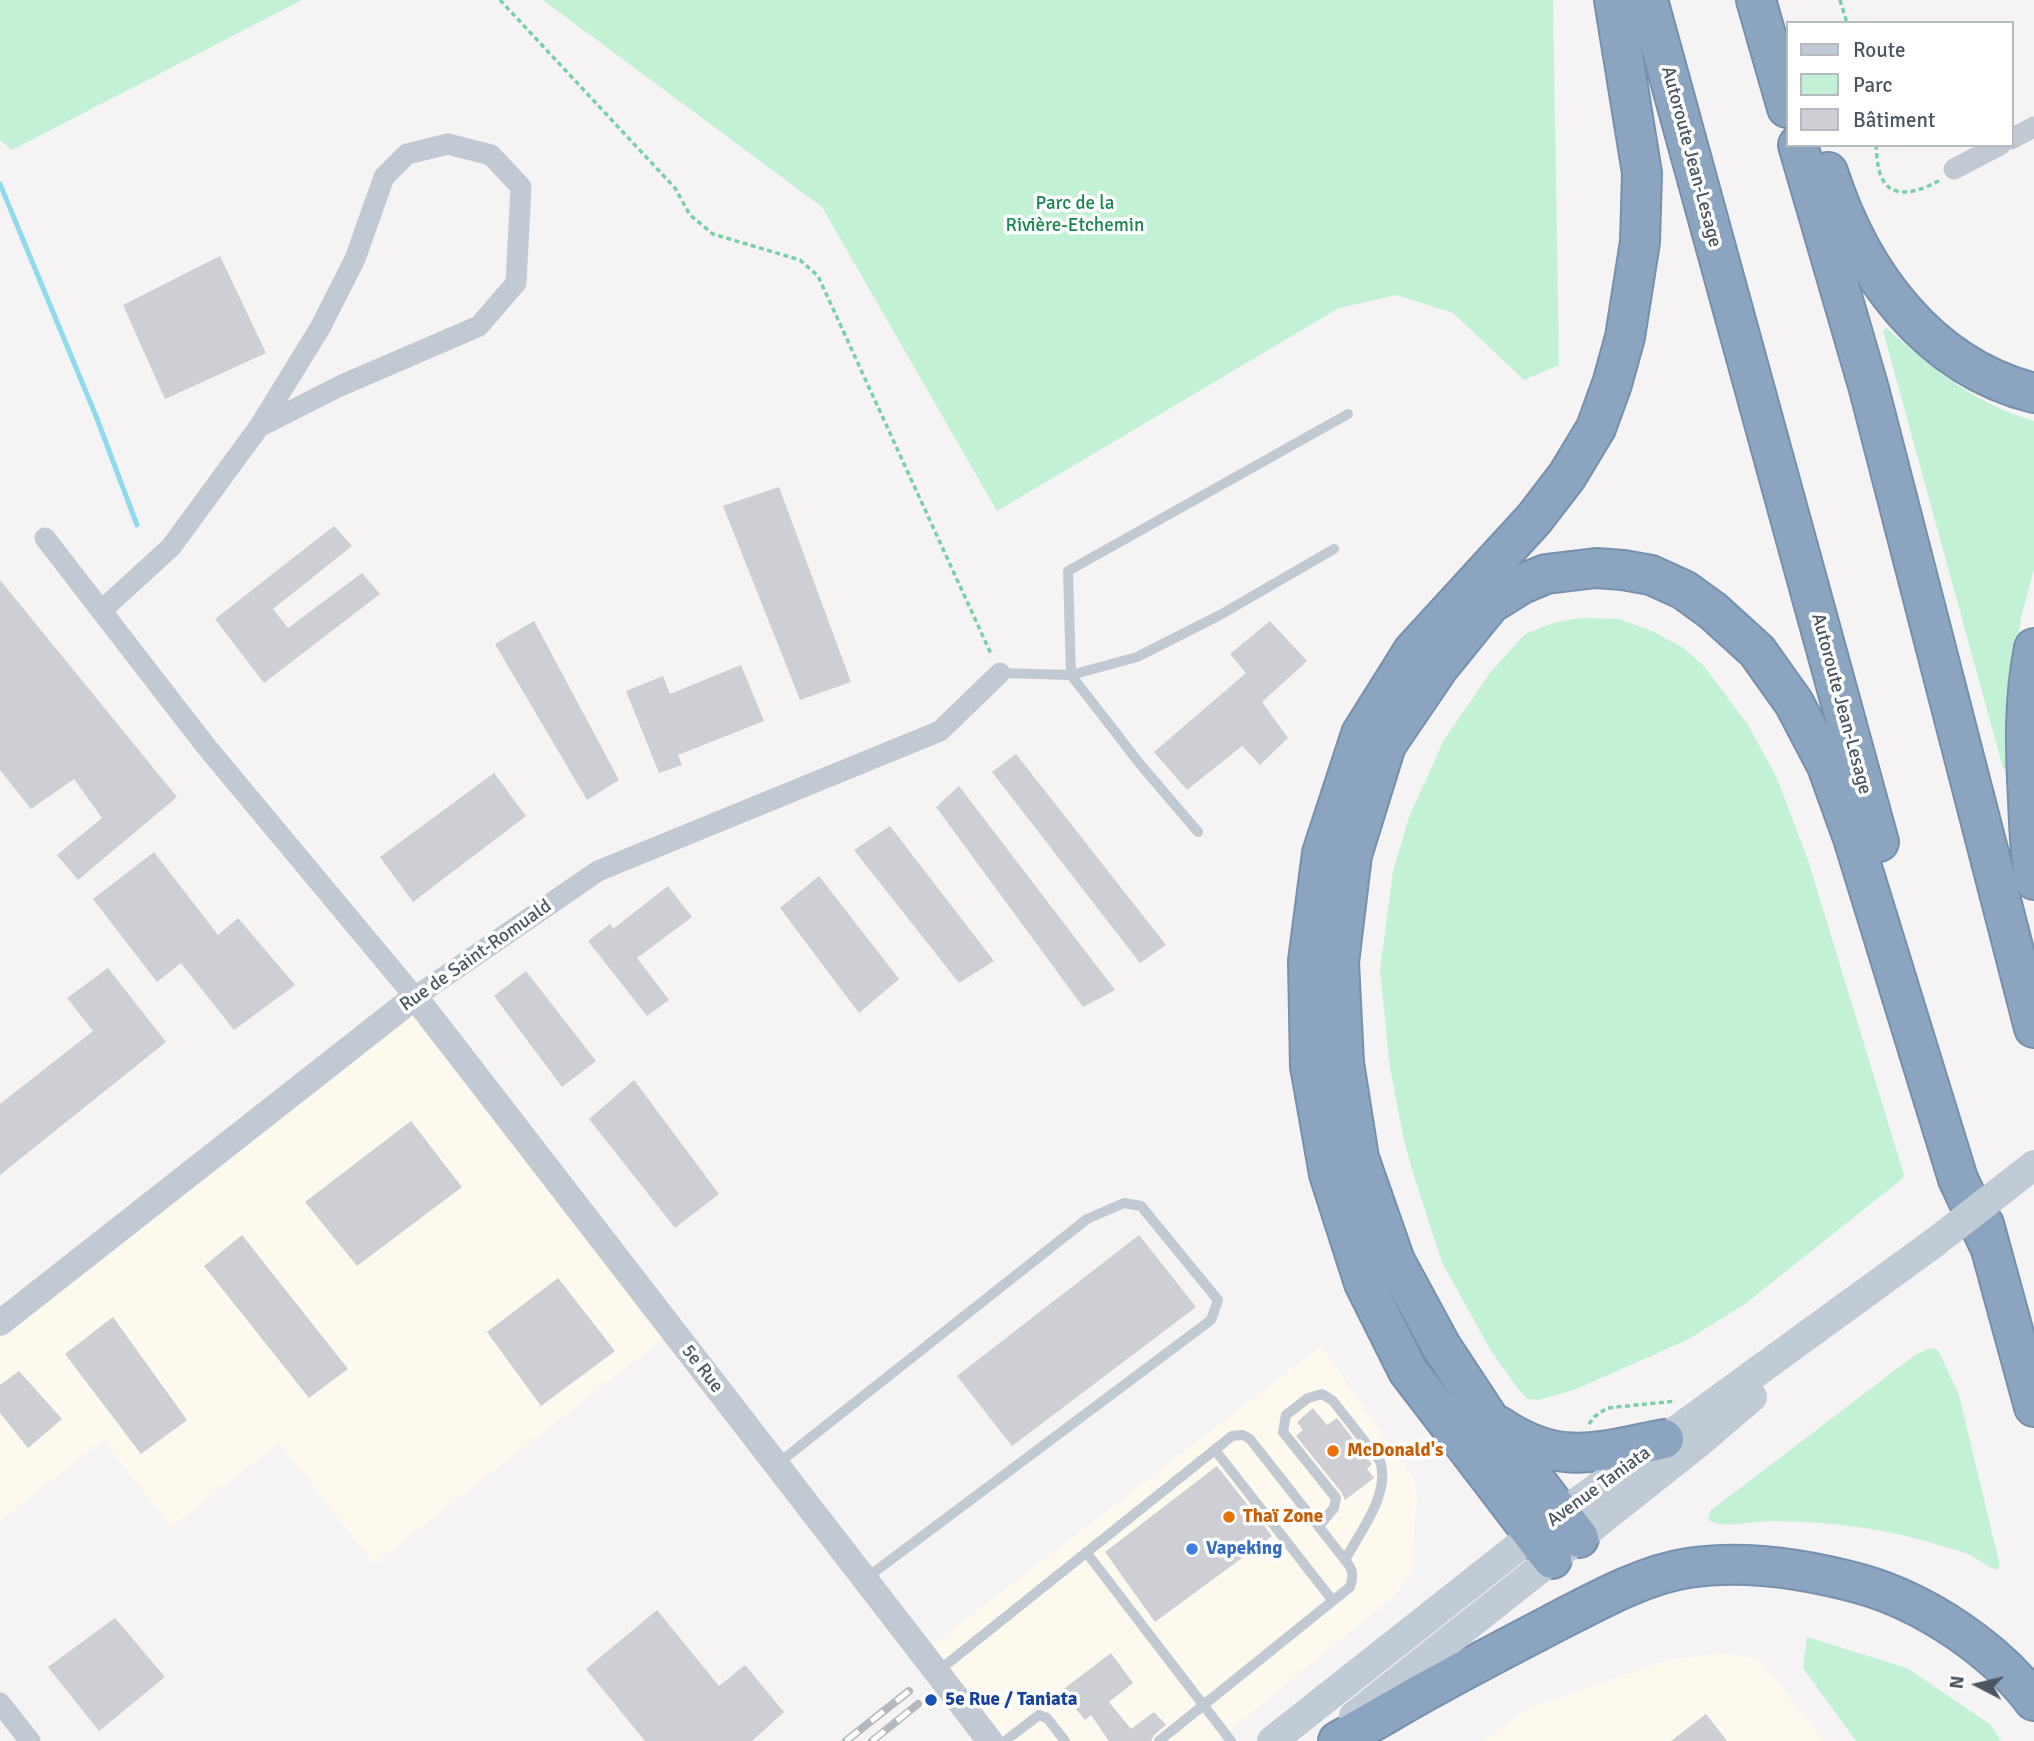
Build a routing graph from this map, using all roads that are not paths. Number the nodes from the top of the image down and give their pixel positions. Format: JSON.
{"nodes":[{"id":1,"x":1614,"y":0,"type":"edge"},
{"id":2,"x":1648,"y":0,"type":"edge"},
{"id":3,"x":1756,"y":0,"type":"edge"},
{"id":4,"x":1773,"y":0,"type":"edge"},
{"id":5,"x":1786,"y":43,"type":"edge"},
{"id":6,"x":1786,"y":105,"type":"edge"},
{"id":7,"x":2034,"y":127,"type":"edge"},
{"id":8,"x":2013,"y":138,"type":"edge"},
{"id":9,"x":1799,"y":147,"type":"edge"},
{"id":10,"x":1820,"y":147,"type":"edge"},
{"id":11,"x":1996,"y":147,"type":"edge"},
{"id":12,"x":1954,"y":169,"type":"road end"},
{"id":13,"x":2034,"y":393,"type":"edge"},
{"id":14,"x":1348,"y":414,"type":"dead end"},
{"id":15,"x":258,"y":427,"type":"junction"},
{"id":16,"x":45,"y":537,"type":"dead end"},
{"id":17,"x":1334,"y":549,"type":"dead end"},
{"id":18,"x":101,"y":611,"type":"junction"},
{"id":19,"x":2034,"y":648,"type":"edge"},
{"id":20,"x":1000,"y":673,"type":"joint"},
{"id":21,"x":1071,"y":675,"type":"junction"},
{"id":22,"x":1198,"y":832,"type":"dead end"},
{"id":23,"x":2034,"y":880,"type":"edge"},
{"id":24,"x":415,"y":997,"type":"junction"},
{"id":25,"x":2034,"y":1028,"type":"edge"},
{"id":26,"x":2034,"y":1165,"type":"edge"},
{"id":27,"x":1934,"y":1243,"type":"junction"},
{"id":28,"x":1990,"y":1247,"type":"junction"},
{"id":29,"x":0,"y":1323,"type":"edge"},
{"id":30,"x":2034,"y":1407,"type":"edge"},
{"id":31,"x":1489,"y":1419,"type":"junction"},
{"id":32,"x":1664,"y":1440,"type":"junction"},
{"id":33,"x":1215,"y":1450,"type":"junction"},
{"id":34,"x":776,"y":1465,"type":"junction"},
{"id":35,"x":1319,"y":1526,"type":"junction"},
{"id":36,"x":1557,"y":1536,"type":"junction"},
{"id":37,"x":1086,"y":1552,"type":"junction"},
{"id":38,"x":1345,"y":1560,"type":"junction"},
{"id":39,"x":865,"y":1579,"type":"junction"},
{"id":40,"x":1333,"y":1601,"type":"junction"},
{"id":41,"x":937,"y":1672,"type":"junction"},
{"id":42,"x":2034,"y":1701,"type":"edge"},
{"id":43,"x":0,"y":1703,"type":"edge"},
{"id":44,"x":1204,"y":1705,"type":"junction"},
{"id":45,"x":30,"y":1741,"type":"edge"},
{"id":46,"x":990,"y":1741,"type":"edge"},
{"id":47,"x":1005,"y":1741,"type":"edge"},
{"id":48,"x":1065,"y":1741,"type":"edge"},
{"id":49,"x":1159,"y":1741,"type":"edge"},
{"id":50,"x":1231,"y":1741,"type":"edge"},
{"id":51,"x":1272,"y":1741,"type":"edge"},
{"id":52,"x":1323,"y":1741,"type":"edge"},
{"id":53,"x":1338,"y":1741,"type":"edge"}],
"edges":[{"from":1,"to":36,"type":"highway"},
{"from":2,"to":28,"type":"highway","name":"Autoroute Jean-Lesage"},
{"from":3,"to":6,"type":"highway"},
{"from":4,"to":5,"type":"highway"},
{"from":7,"to":8,"type":"street"},
{"from":9,"to":25,"type":"highway"},
{"from":10,"to":13,"type":"highway"},
{"from":11,"to":12,"type":"street"},
{"from":14,"to":21,"type":"lane"},
{"from":15,"to":15,"type":"street"},
{"from":15,"to":18,"type":"street"},
{"from":16,"to":18,"type":"street"},
{"from":17,"to":21,"type":"lane"},
{"from":18,"to":24,"type":"street"},
{"from":19,"to":23,"type":"highway"},
{"from":20,"to":21,"type":"lane"},
{"from":20,"to":24,"type":"street","name":"Rue de Saint-Romuald"},
{"from":21,"to":22,"type":"lane"},
{"from":24,"to":29,"type":"street","name":"Rue de Saint-Romuald"},
{"from":24,"to":34,"type":"street","name":"5e Rue"},
{"from":26,"to":27,"type":"main road","name":"Avenue Taniata","bridge":true},
{"from":27,"to":32,"type":"main road","name":"Avenue Taniata"},
{"from":27,"to":36,"type":"main road","name":"Avenue Taniata"},
{"from":28,"to":30,"type":"highway","name":"Autoroute Jean-Lesage"},
{"from":28,"to":31,"type":"highway"},
{"from":31,"to":32,"type":"highway"},
{"from":31,"to":36,"type":"highway"},
{"from":32,"to":36,"type":"main road","name":"Avenue Taniata"},
{"from":33,"to":35,"type":"lane"},
{"from":33,"to":37,"type":"lane"},
{"from":33,"to":40,"type":"lane"},
{"from":34,"to":39,"type":"street","name":"5e Rue"},
{"from":34,"to":39,"type":"lane"},
{"from":35,"to":38,"type":"lane"},
{"from":35,"to":38,"type":"lane"},
{"from":36,"to":51,"type":"main road","name":"Avenue Taniata"},
{"from":36,"to":52,"type":"main road","name":"Avenue Taniata"},
{"from":37,"to":41,"type":"lane"},
{"from":37,"to":44,"type":"lane"},
{"from":38,"to":40,"type":"lane"},
{"from":39,"to":41,"type":"street","name":"5e Rue"},
{"from":40,"to":44,"type":"lane"},
{"from":41,"to":46,"type":"street","name":"5e Rue"},
{"from":42,"to":53,"type":"highway"},
{"from":43,"to":45,"type":"street"},
{"from":44,"to":49,"type":"lane"},
{"from":44,"to":50,"type":"lane"},
{"from":47,"to":48,"type":"lane"}]}
